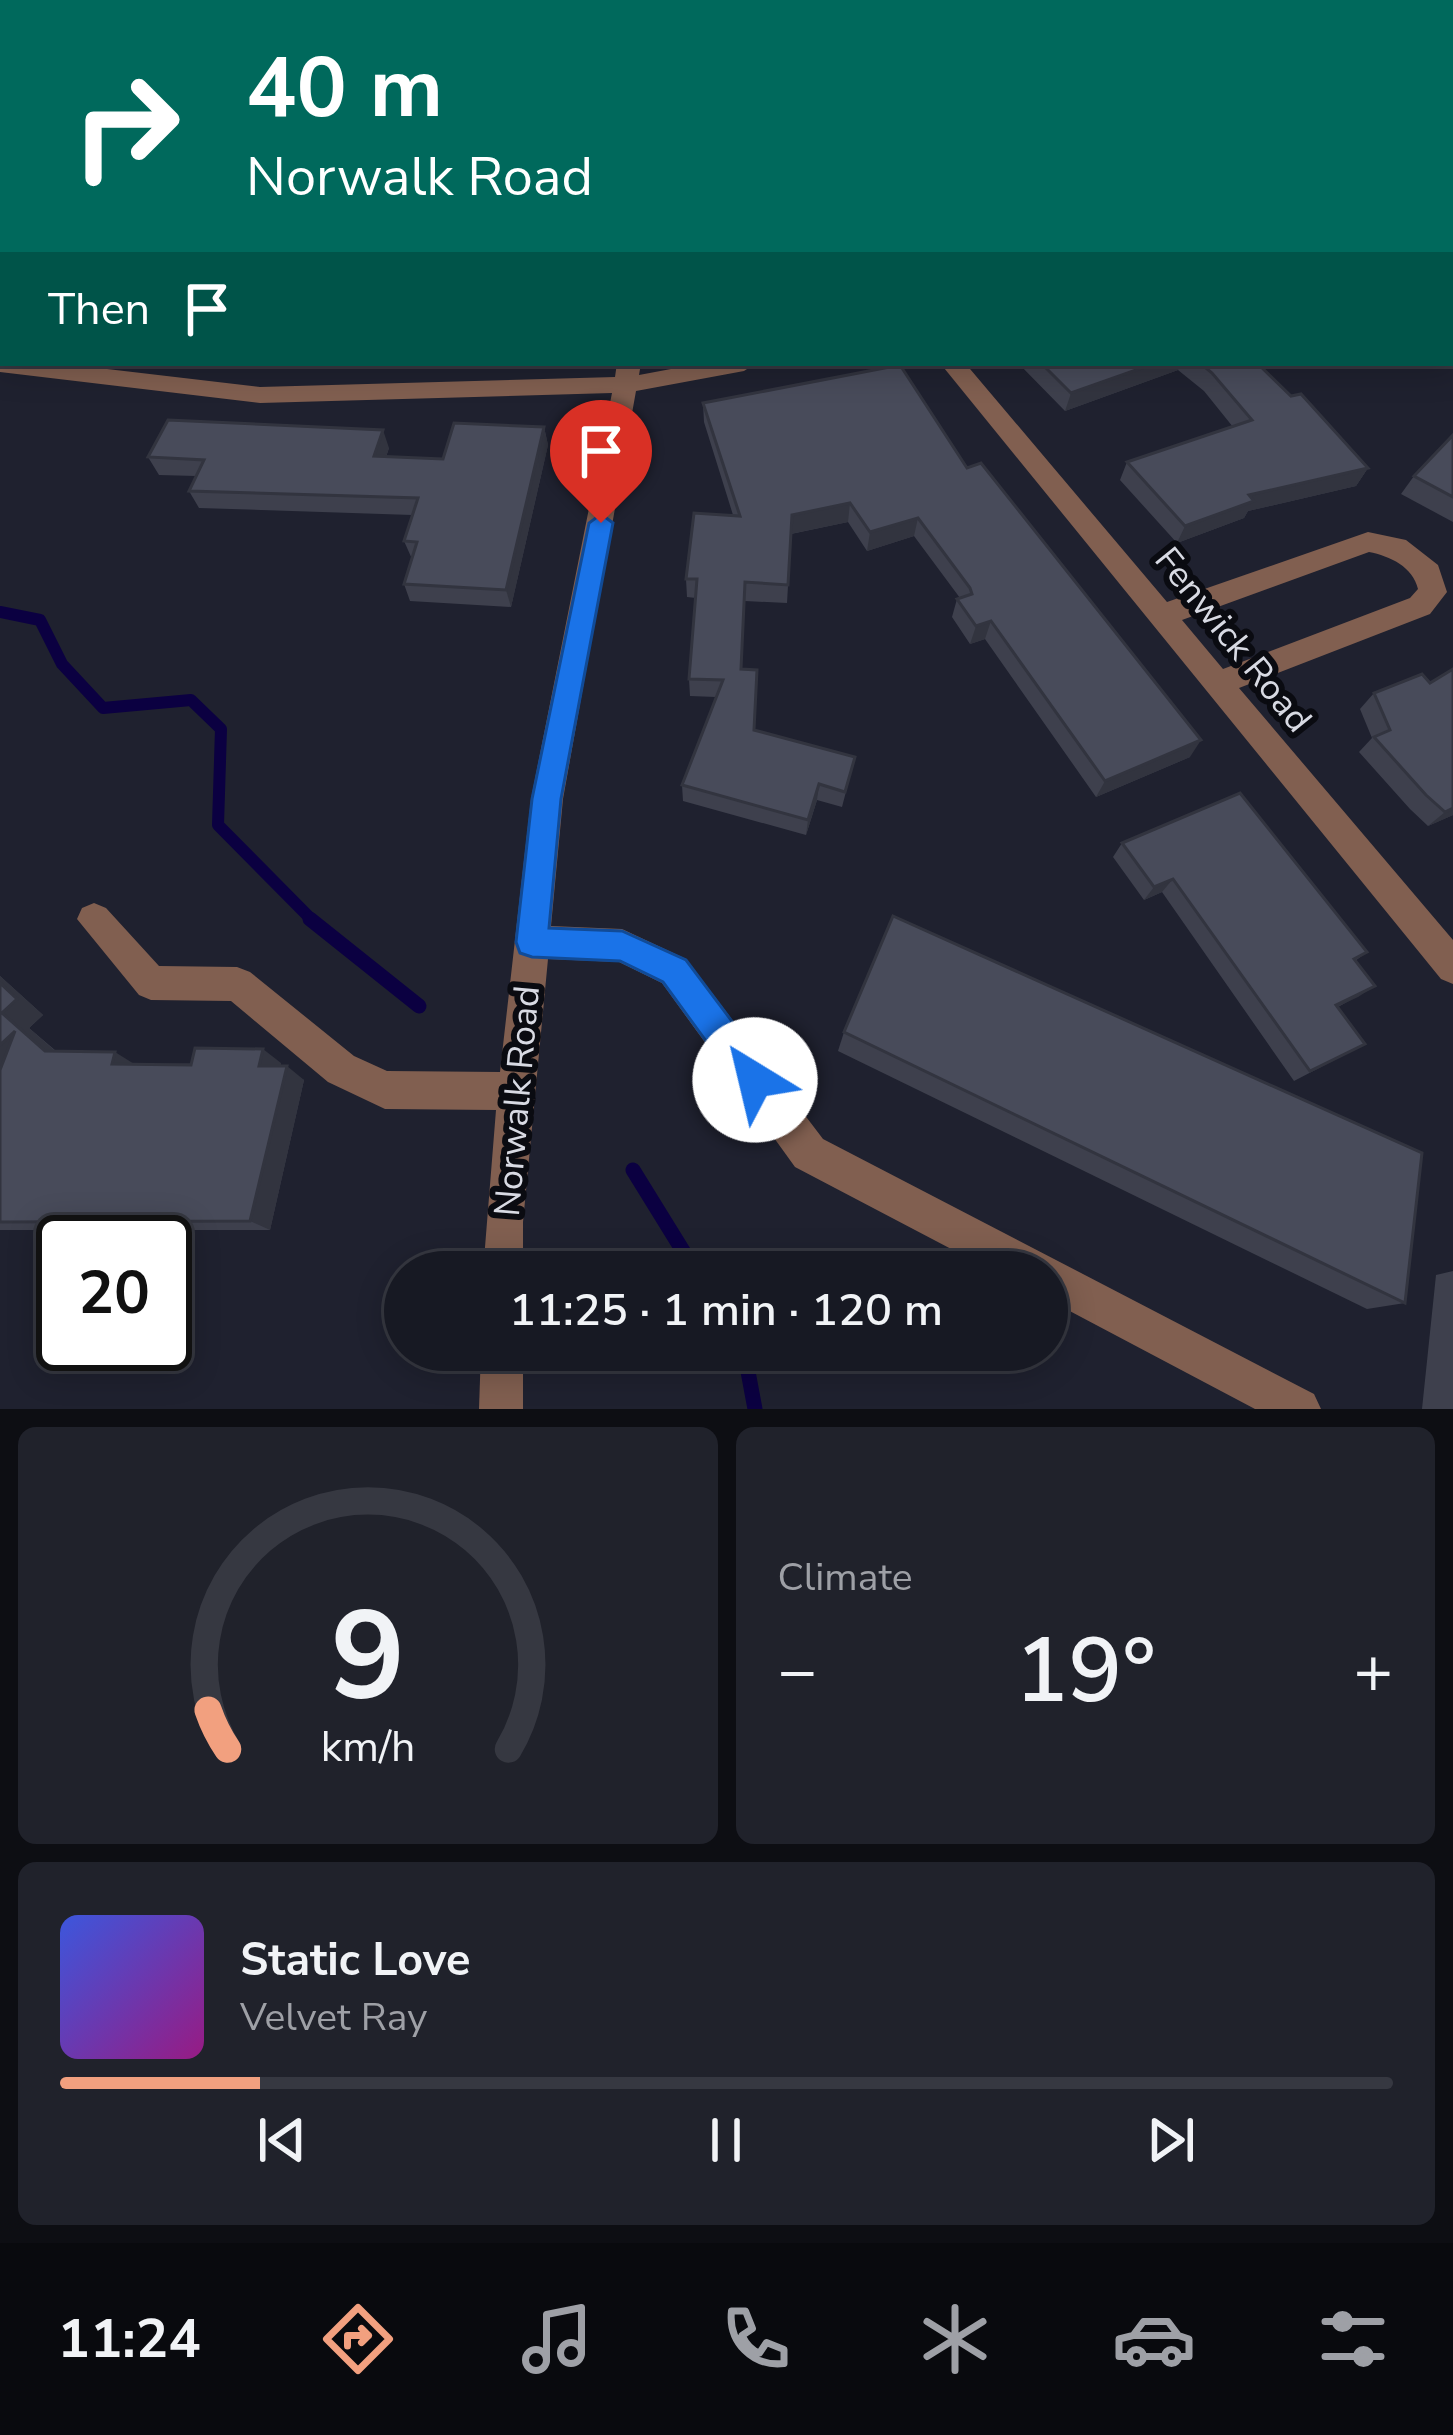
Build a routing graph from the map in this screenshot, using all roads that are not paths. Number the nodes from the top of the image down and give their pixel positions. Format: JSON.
{"nodes":[{"id":1,"x":17,"y":366,"type":"edge"},
{"id":2,"x":712,"y":366,"type":"edge"},
{"id":3,"x":955,"y":366,"type":"edge"},
{"id":4,"x":628,"y":374,"type":"edge"},
{"id":5,"x":1164,"y":615,"type":"junction"},
{"id":6,"x":1219,"y":683,"type":"junction"},
{"id":7,"x":94,"y":919,"type":"dead end"},
{"id":8,"x":532,"y":942,"type":"junction"},
{"id":9,"x":1453,"y":967,"type":"edge"},
{"id":10,"x":516,"y":1091,"type":"junction"},
{"id":11,"x":505,"y":1251,"type":"edge"},
{"id":12,"x":996,"y":1251,"type":"edge"},
{"id":13,"x":1068,"y":1288,"type":"edge"},
{"id":14,"x":502,"y":1371,"type":"edge"},
{"id":15,"x":501,"y":1409,"type":"edge"},
{"id":16,"x":1299,"y":1409,"type":"edge"}],
"edges":[{"from":1,"to":4,"type":"street"},
{"from":2,"to":4,"type":"street"},
{"from":3,"to":5,"type":"street","name":"Fenwick Road"},
{"from":4,"to":8,"type":"street","name":"Norwalk Road"},
{"from":5,"to":6,"type":"street","name":"Fenwick Road"},
{"from":5,"to":6,"type":"street"},
{"from":6,"to":9,"type":"street","name":"Fenwick Road"},
{"from":7,"to":10,"type":"street"},
{"from":8,"to":10,"type":"street","name":"Norwalk Road"},
{"from":8,"to":12,"type":"street"},
{"from":10,"to":11,"type":"street","name":"Norwalk Road"},
{"from":13,"to":16,"type":"street"},
{"from":14,"to":15,"type":"street"}]}
